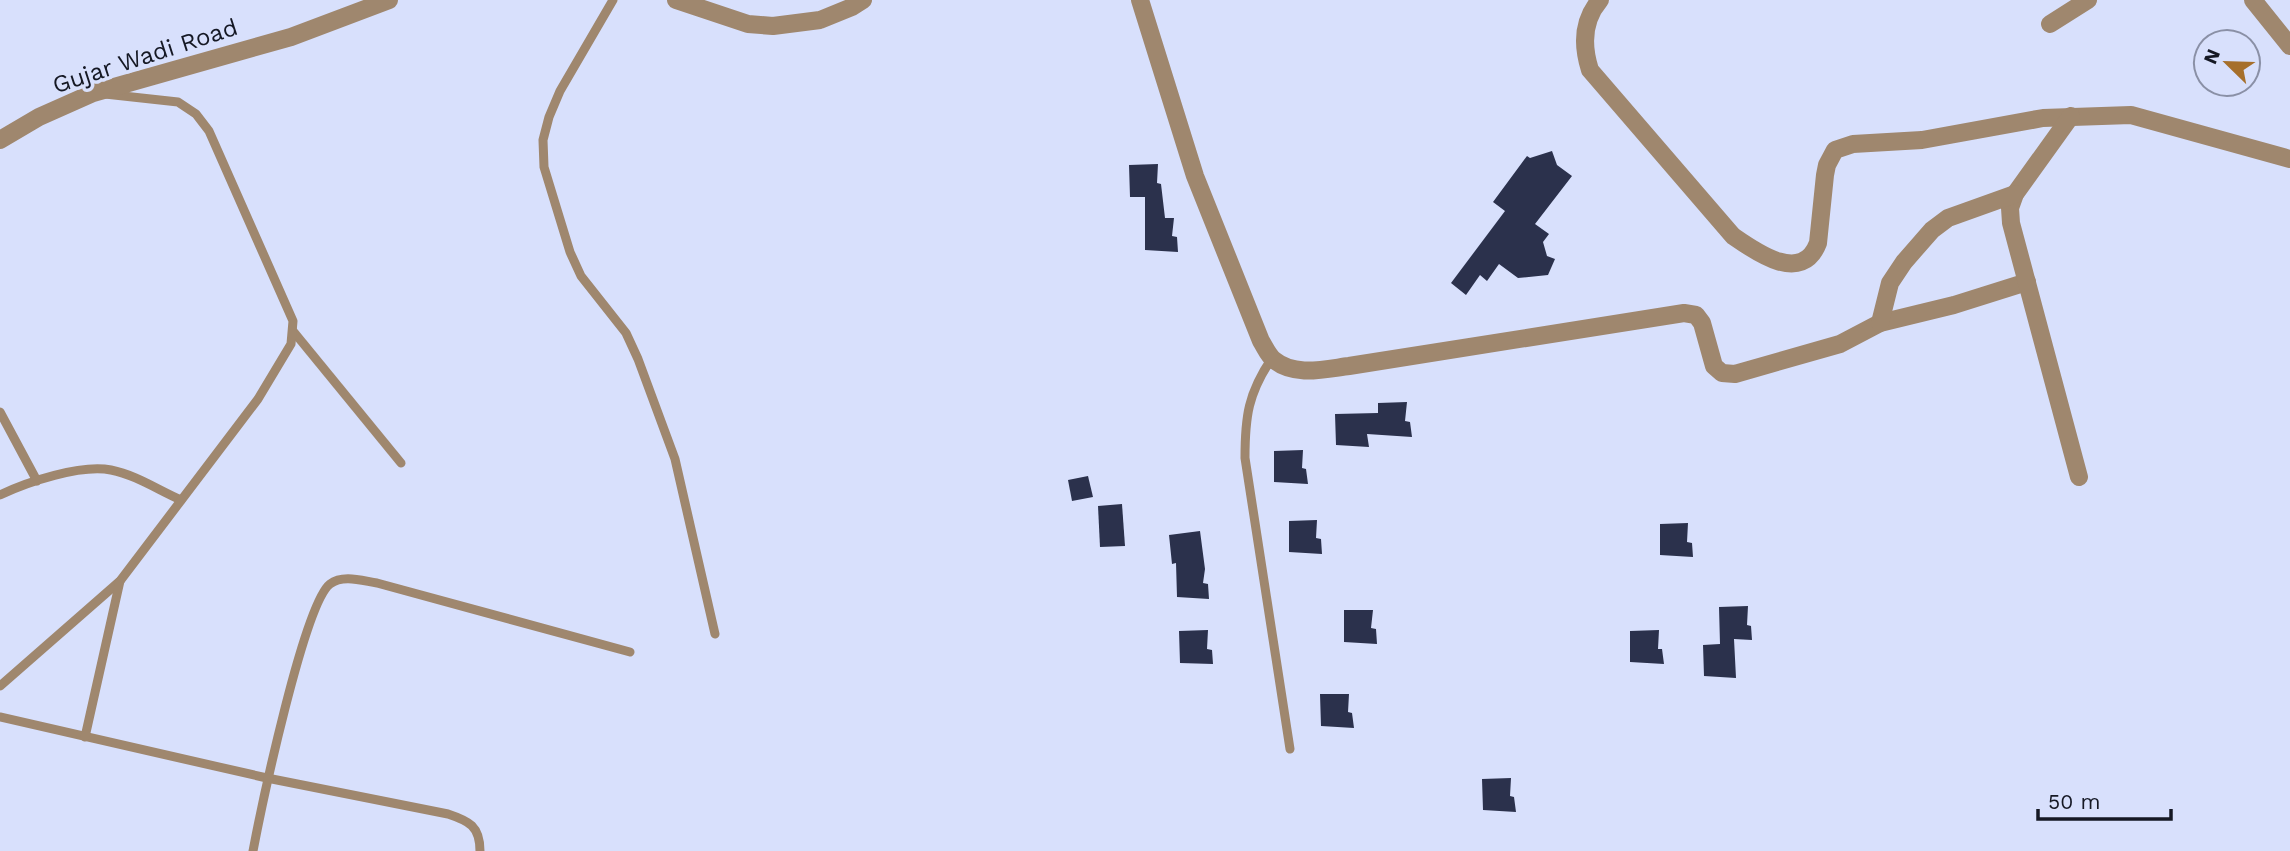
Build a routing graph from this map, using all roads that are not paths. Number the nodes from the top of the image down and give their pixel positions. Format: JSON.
{"nodes":[{"id":1,"x":389,"y":0,"type":"edge"},
{"id":2,"x":613,"y":0,"type":"edge"},
{"id":3,"x":676,"y":0,"type":"edge"},
{"id":4,"x":863,"y":0,"type":"edge"},
{"id":5,"x":1140,"y":0,"type":"edge"},
{"id":6,"x":1600,"y":0,"type":"edge"},
{"id":7,"x":2088,"y":0,"type":"edge"},
{"id":8,"x":2253,"y":0,"type":"edge"},
{"id":9,"x":2050,"y":24,"type":"dead end"},
{"id":10,"x":2290,"y":46,"type":"edge"},
{"id":11,"x":93,"y":93,"type":"junction"},
{"id":12,"x":2071,"y":116,"type":"junction"},
{"id":13,"x":0,"y":140,"type":"edge"},
{"id":14,"x":2290,"y":159,"type":"edge"},
{"id":15,"x":2015,"y":194,"type":"junction"},
{"id":16,"x":2027,"y":282,"type":"junction"},
{"id":17,"x":1880,"y":323,"type":"junction"},
{"id":18,"x":293,"y":331,"type":"junction"},
{"id":19,"x":1272,"y":359,"type":"junction"},
{"id":20,"x":0,"y":412,"type":"edge"},
{"id":21,"x":401,"y":463,"type":"dead end"},
{"id":22,"x":2079,"y":477,"type":"dead end"},
{"id":23,"x":37,"y":481,"type":"junction"},
{"id":24,"x":0,"y":495,"type":"edge"},
{"id":25,"x":181,"y":500,"type":"junction"},
{"id":26,"x":120,"y":581,"type":"junction"},
{"id":27,"x":715,"y":634,"type":"dead end"},
{"id":28,"x":630,"y":652,"type":"dead end"},
{"id":29,"x":0,"y":686,"type":"edge"},
{"id":30,"x":0,"y":717,"type":"edge"},
{"id":31,"x":85,"y":737,"type":"junction"},
{"id":32,"x":1290,"y":749,"type":"dead end"},
{"id":33,"x":267,"y":778,"type":"junction"},
{"id":34,"x":253,"y":851,"type":"edge"},
{"id":35,"x":480,"y":851,"type":"edge"}],
"edges":[{"from":1,"to":11,"type":"street","name":"Gujar Wadi Road"},
{"from":2,"to":27,"type":"lane"},
{"from":3,"to":4,"type":"street"},
{"from":5,"to":19,"type":"street"},
{"from":6,"to":12,"type":"street"},
{"from":7,"to":9,"type":"street"},
{"from":8,"to":10,"type":"street"},
{"from":11,"to":13,"type":"street","name":"Gujar Wadi Road"},
{"from":11,"to":18,"type":"lane"},
{"from":12,"to":14,"type":"street"},
{"from":12,"to":15,"type":"street"},
{"from":15,"to":16,"type":"street"},
{"from":15,"to":17,"type":"street"},
{"from":16,"to":17,"type":"street"},
{"from":16,"to":22,"type":"street"},
{"from":17,"to":19,"type":"street"},
{"from":18,"to":21,"type":"lane"},
{"from":18,"to":25,"type":"lane"},
{"from":19,"to":32,"type":"lane"},
{"from":20,"to":23,"type":"lane"},
{"from":23,"to":24,"type":"lane"},
{"from":23,"to":25,"type":"lane"},
{"from":25,"to":26,"type":"lane"},
{"from":26,"to":29,"type":"lane"},
{"from":26,"to":31,"type":"lane"},
{"from":28,"to":33,"type":"lane"},
{"from":30,"to":31,"type":"lane"},
{"from":31,"to":33,"type":"lane"},
{"from":33,"to":34,"type":"lane"},
{"from":33,"to":35,"type":"lane"}]}
